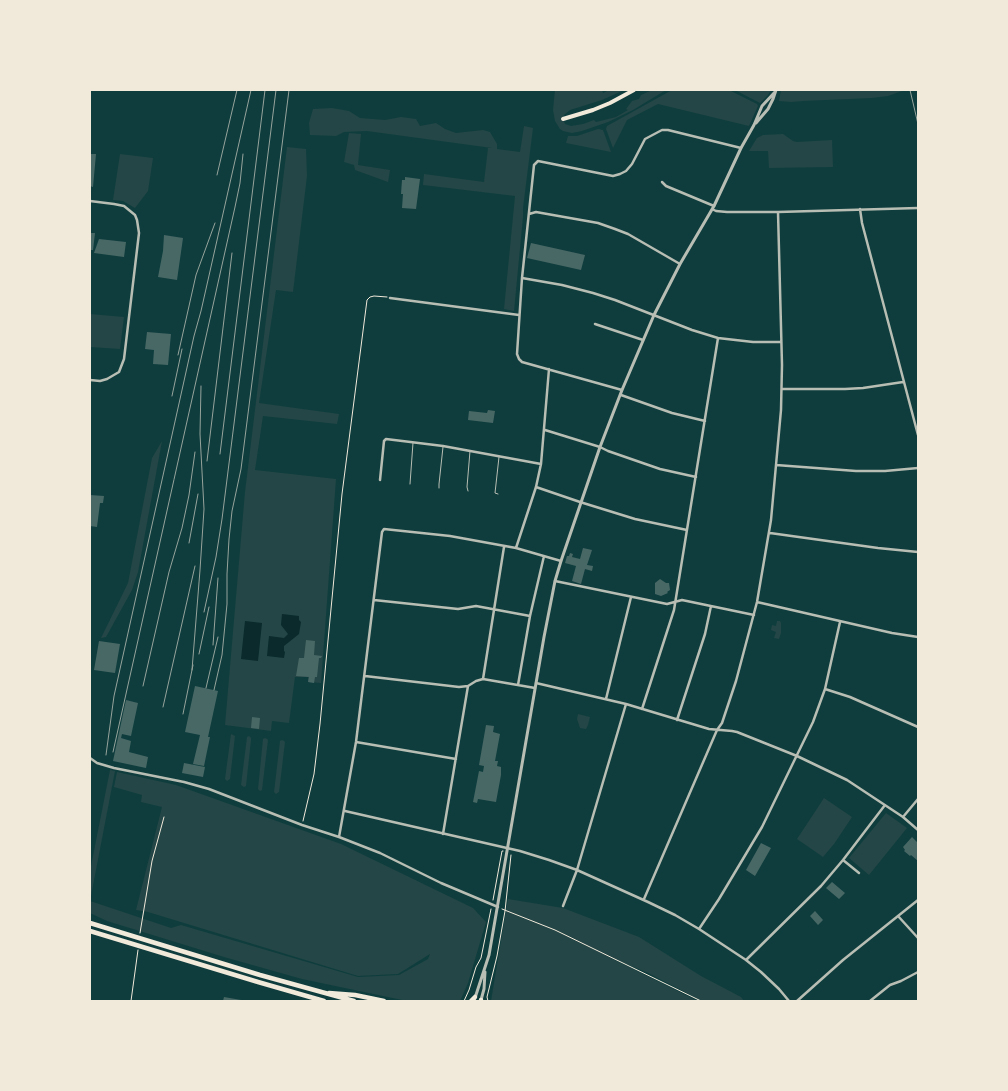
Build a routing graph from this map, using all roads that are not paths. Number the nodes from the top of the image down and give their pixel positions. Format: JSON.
{"nodes":[{"id":1,"x":634,"y":90,"type":"edge"},
{"id":2,"x":776,"y":91,"type":"edge"},
{"id":3,"x":563,"y":119,"type":"dead end"},
{"id":4,"x":754,"y":125,"type":"junction"},
{"id":5,"x":741,"y":148,"type":"junction"},
{"id":6,"x":662,"y":182,"type":"dead end"},
{"id":7,"x":90,"y":201,"type":"edge"},
{"id":8,"x":713,"y":208,"type":"junction"},
{"id":9,"x":918,"y":208,"type":"edge"},
{"id":10,"x":860,"y":209,"type":"junction"},
{"id":11,"x":778,"y":212,"type":"junction"},
{"id":12,"x":529,"y":214,"type":"junction"},
{"id":13,"x":680,"y":264,"type":"junction"},
{"id":14,"x":522,"y":278,"type":"junction"},
{"id":15,"x":390,"y":298,"type":"road end"},
{"id":16,"x":519,"y":315,"type":"junction"},
{"id":17,"x":654,"y":315,"type":"junction"},
{"id":18,"x":595,"y":324,"type":"dead end"},
{"id":19,"x":718,"y":338,"type":"junction"},
{"id":20,"x":643,"y":340,"type":"junction"},
{"id":21,"x":781,"y":342,"type":"junction"},
{"id":22,"x":549,"y":369,"type":"junction"},
{"id":23,"x":90,"y":380,"type":"edge"},
{"id":24,"x":903,"y":382,"type":"junction"},
{"id":25,"x":782,"y":389,"type":"junction"},
{"id":26,"x":622,"y":392,"type":"junction"},
{"id":27,"x":705,"y":422,"type":"junction"},
{"id":28,"x":545,"y":430,"type":"junction"},
{"id":29,"x":918,"y":435,"type":"edge"},
{"id":30,"x":413,"y":442,"type":"junction"},
{"id":31,"x":443,"y":446,"type":"junction"},
{"id":32,"x":600,"y":447,"type":"junction"},
{"id":33,"x":471,"y":450,"type":"junction"},
{"id":34,"x":499,"y":456,"type":"junction"},
{"id":35,"x":541,"y":464,"type":"junction"},
{"id":36,"x":776,"y":465,"type":"junction"},
{"id":37,"x":918,"y":468,"type":"edge"},
{"id":38,"x":696,"y":477,"type":"junction"},
{"id":39,"x":380,"y":480,"type":"dead end"},
{"id":40,"x":410,"y":484,"type":"dead end"},
{"id":41,"x":536,"y":487,"type":"junction"},
{"id":42,"x":440,"y":488,"type":"dead end"},
{"id":43,"x":468,"y":491,"type":"dead end"},
{"id":44,"x":498,"y":494,"type":"dead end"},
{"id":45,"x":580,"y":502,"type":"junction"},
{"id":46,"x":687,"y":530,"type":"junction"},
{"id":47,"x":770,"y":533,"type":"junction"},
{"id":48,"x":504,"y":547,"type":"junction"},
{"id":49,"x":516,"y":548,"type":"junction"},
{"id":50,"x":918,"y":552,"type":"edge"},
{"id":51,"x":544,"y":556,"type":"junction"},
{"id":52,"x":561,"y":560,"type":"junction"},
{"id":53,"x":555,"y":581,"type":"junction"},
{"id":54,"x":631,"y":597,"type":"junction"},
{"id":55,"x":374,"y":600,"type":"junction"},
{"id":56,"x":676,"y":601,"type":"junction"},
{"id":57,"x":757,"y":602,"type":"junction"},
{"id":58,"x":711,"y":606,"type":"junction"},
{"id":59,"x":494,"y":610,"type":"junction"},
{"id":60,"x":754,"y":615,"type":"junction"},
{"id":61,"x":530,"y":616,"type":"junction"},
{"id":62,"x":840,"y":622,"type":"junction"},
{"id":63,"x":918,"y":637,"type":"edge"},
{"id":64,"x":364,"y":676,"type":"junction"},
{"id":65,"x":483,"y":679,"type":"junction"},
{"id":66,"x":536,"y":683,"type":"junction"},
{"id":67,"x":518,"y":685,"type":"junction"},
{"id":68,"x":468,"y":686,"type":"junction"},
{"id":69,"x":535,"y":688,"type":"junction"},
{"id":70,"x":825,"y":688,"type":"junction"},
{"id":71,"x":606,"y":699,"type":"junction"},
{"id":72,"x":626,"y":704,"type":"junction"},
{"id":73,"x":642,"y":709,"type":"junction"},
{"id":74,"x":677,"y":720,"type":"junction"},
{"id":75,"x":918,"y":727,"type":"edge"},
{"id":76,"x":717,"y":730,"type":"junction"},
{"id":77,"x":356,"y":742,"type":"junction"},
{"id":78,"x":797,"y":756,"type":"junction"},
{"id":79,"x":90,"y":758,"type":"edge"},
{"id":80,"x":456,"y":759,"type":"junction"},
{"id":81,"x":918,"y":799,"type":"edge"},
{"id":82,"x":885,"y":805,"type":"junction"},
{"id":83,"x":344,"y":811,"type":"junction"},
{"id":84,"x":903,"y":817,"type":"junction"},
{"id":85,"x":918,"y":830,"type":"edge"},
{"id":86,"x":443,"y":834,"type":"junction"},
{"id":87,"x":339,"y":837,"type":"junction"},
{"id":88,"x":508,"y":849,"type":"junction"},
{"id":89,"x":844,"y":860,"type":"junction"},
{"id":90,"x":577,"y":870,"type":"junction"},
{"id":91,"x":859,"y":873,"type":"dead end"},
{"id":92,"x":644,"y":900,"type":"junction"},
{"id":93,"x":918,"y":900,"type":"edge"},
{"id":94,"x":563,"y":906,"type":"dead end"},
{"id":95,"x":498,"y":907,"type":"junction"},
{"id":96,"x":898,"y":916,"type":"junction"},
{"id":97,"x":90,"y":923,"type":"edge"},
{"id":98,"x":698,"y":928,"type":"junction"},
{"id":99,"x":90,"y":931,"type":"edge"},
{"id":100,"x":918,"y":938,"type":"edge"},
{"id":101,"x":746,"y":960,"type":"junction"},
{"id":102,"x":486,"y":969,"type":"junction"},
{"id":103,"x":918,"y":972,"type":"edge"},
{"id":104,"x":320,"y":992,"type":"junction"},
{"id":105,"x":474,"y":1000,"type":"edge"},
{"id":106,"x":323,"y":1001,"type":"edge"},
{"id":107,"x":354,"y":1001,"type":"edge"},
{"id":108,"x":384,"y":1001,"type":"edge"},
{"id":109,"x":481,"y":1001,"type":"edge"},
{"id":110,"x":789,"y":1001,"type":"edge"},
{"id":111,"x":797,"y":1001,"type":"edge"},
{"id":112,"x":870,"y":1001,"type":"edge"}],
"edges":[{"from":1,"to":3,"type":"main road"},
{"from":2,"to":4,"type":"street"},
{"from":2,"to":4,"type":"street"},
{"from":4,"to":5,"type":"street"},
{"from":5,"to":8,"type":"street"},
{"from":5,"to":12,"type":"street"},
{"from":6,"to":8,"type":"street"},
{"from":7,"to":23,"type":"street"},
{"from":8,"to":11,"type":"street"},
{"from":8,"to":13,"type":"street"},
{"from":9,"to":10,"type":"street"},
{"from":10,"to":11,"type":"street"},
{"from":10,"to":24,"type":"street"},
{"from":11,"to":21,"type":"street"},
{"from":12,"to":13,"type":"street"},
{"from":12,"to":14,"type":"street"},
{"from":13,"to":17,"type":"street"},
{"from":14,"to":16,"type":"street"},
{"from":14,"to":17,"type":"street"},
{"from":15,"to":16,"type":"street"},
{"from":16,"to":22,"type":"street"},
{"from":17,"to":19,"type":"street"},
{"from":17,"to":20,"type":"street"},
{"from":18,"to":20,"type":"street"},
{"from":19,"to":21,"type":"street"},
{"from":19,"to":27,"type":"street"},
{"from":20,"to":26,"type":"street"},
{"from":21,"to":25,"type":"street"},
{"from":22,"to":26,"type":"street"},
{"from":22,"to":28,"type":"street"},
{"from":24,"to":25,"type":"street"},
{"from":24,"to":29,"type":"street"},
{"from":25,"to":36,"type":"street"},
{"from":26,"to":27,"type":"street"},
{"from":26,"to":32,"type":"street"},
{"from":27,"to":38,"type":"street"},
{"from":28,"to":32,"type":"street"},
{"from":28,"to":35,"type":"street"},
{"from":30,"to":31,"type":"street"},
{"from":30,"to":39,"type":"street"},
{"from":30,"to":40,"type":"lane"},
{"from":31,"to":33,"type":"street"},
{"from":31,"to":42,"type":"lane"},
{"from":32,"to":38,"type":"street"},
{"from":32,"to":45,"type":"street"},
{"from":33,"to":34,"type":"street"},
{"from":33,"to":43,"type":"lane"},
{"from":34,"to":35,"type":"street"},
{"from":34,"to":44,"type":"lane"},
{"from":35,"to":41,"type":"street"},
{"from":36,"to":37,"type":"street"},
{"from":36,"to":47,"type":"street"},
{"from":38,"to":46,"type":"street"},
{"from":41,"to":45,"type":"street"},
{"from":41,"to":49,"type":"street"},
{"from":45,"to":46,"type":"street"},
{"from":45,"to":52,"type":"street"},
{"from":46,"to":56,"type":"street"},
{"from":47,"to":50,"type":"street"},
{"from":47,"to":57,"type":"street"},
{"from":48,"to":49,"type":"street"},
{"from":48,"to":55,"type":"street"},
{"from":48,"to":59,"type":"street"},
{"from":49,"to":51,"type":"street"},
{"from":51,"to":52,"type":"street"},
{"from":51,"to":61,"type":"street"},
{"from":52,"to":53,"type":"street"},
{"from":53,"to":54,"type":"street"},
{"from":53,"to":66,"type":"street"},
{"from":54,"to":56,"type":"street"},
{"from":54,"to":71,"type":"street"},
{"from":55,"to":59,"type":"street"},
{"from":55,"to":64,"type":"street"},
{"from":56,"to":58,"type":"street"},
{"from":56,"to":73,"type":"street"},
{"from":57,"to":60,"type":"street"},
{"from":57,"to":62,"type":"street"},
{"from":58,"to":60,"type":"street"},
{"from":58,"to":74,"type":"street"},
{"from":59,"to":61,"type":"street"},
{"from":59,"to":65,"type":"street"},
{"from":60,"to":76,"type":"street"},
{"from":61,"to":67,"type":"street"},
{"from":62,"to":63,"type":"street"},
{"from":62,"to":70,"type":"street"},
{"from":64,"to":68,"type":"street"},
{"from":64,"to":77,"type":"street"},
{"from":65,"to":67,"type":"street"},
{"from":65,"to":68,"type":"street"},
{"from":66,"to":69,"type":"street"},
{"from":66,"to":71,"type":"street"},
{"from":67,"to":69,"type":"street"},
{"from":68,"to":80,"type":"street"},
{"from":69,"to":88,"type":"street"},
{"from":70,"to":75,"type":"street"},
{"from":70,"to":78,"type":"street"},
{"from":71,"to":72,"type":"street"},
{"from":72,"to":73,"type":"street"},
{"from":72,"to":90,"type":"street"},
{"from":73,"to":74,"type":"street"},
{"from":74,"to":76,"type":"street"},
{"from":76,"to":78,"type":"street"},
{"from":76,"to":92,"type":"street"},
{"from":77,"to":80,"type":"street"},
{"from":77,"to":83,"type":"street"},
{"from":78,"to":82,"type":"street"},
{"from":78,"to":98,"type":"street"},
{"from":79,"to":87,"type":"street"},
{"from":80,"to":86,"type":"street"},
{"from":81,"to":84,"type":"street"},
{"from":82,"to":84,"type":"street"},
{"from":82,"to":89,"type":"street"},
{"from":83,"to":86,"type":"street"},
{"from":83,"to":87,"type":"street"},
{"from":84,"to":85,"type":"street"},
{"from":86,"to":88,"type":"street"},
{"from":87,"to":95,"type":"street"},
{"from":88,"to":90,"type":"street"},
{"from":88,"to":95,"type":"street"},
{"from":89,"to":91,"type":"street"},
{"from":89,"to":101,"type":"street"},
{"from":90,"to":92,"type":"street"},
{"from":90,"to":94,"type":"street"},
{"from":92,"to":98,"type":"street"},
{"from":93,"to":96,"type":"street"},
{"from":95,"to":102,"type":"street"},
{"from":96,"to":100,"type":"street"},
{"from":96,"to":111,"type":"street"},
{"from":97,"to":104,"type":"highway"},
{"from":98,"to":101,"type":"street"},
{"from":99,"to":106,"type":"highway"},
{"from":101,"to":110,"type":"street"},
{"from":102,"to":105,"type":"street"},
{"from":102,"to":109,"type":"street"},
{"from":103,"to":112,"type":"street"},
{"from":104,"to":107,"type":"highway"},
{"from":104,"to":108,"type":"highway"}]}
